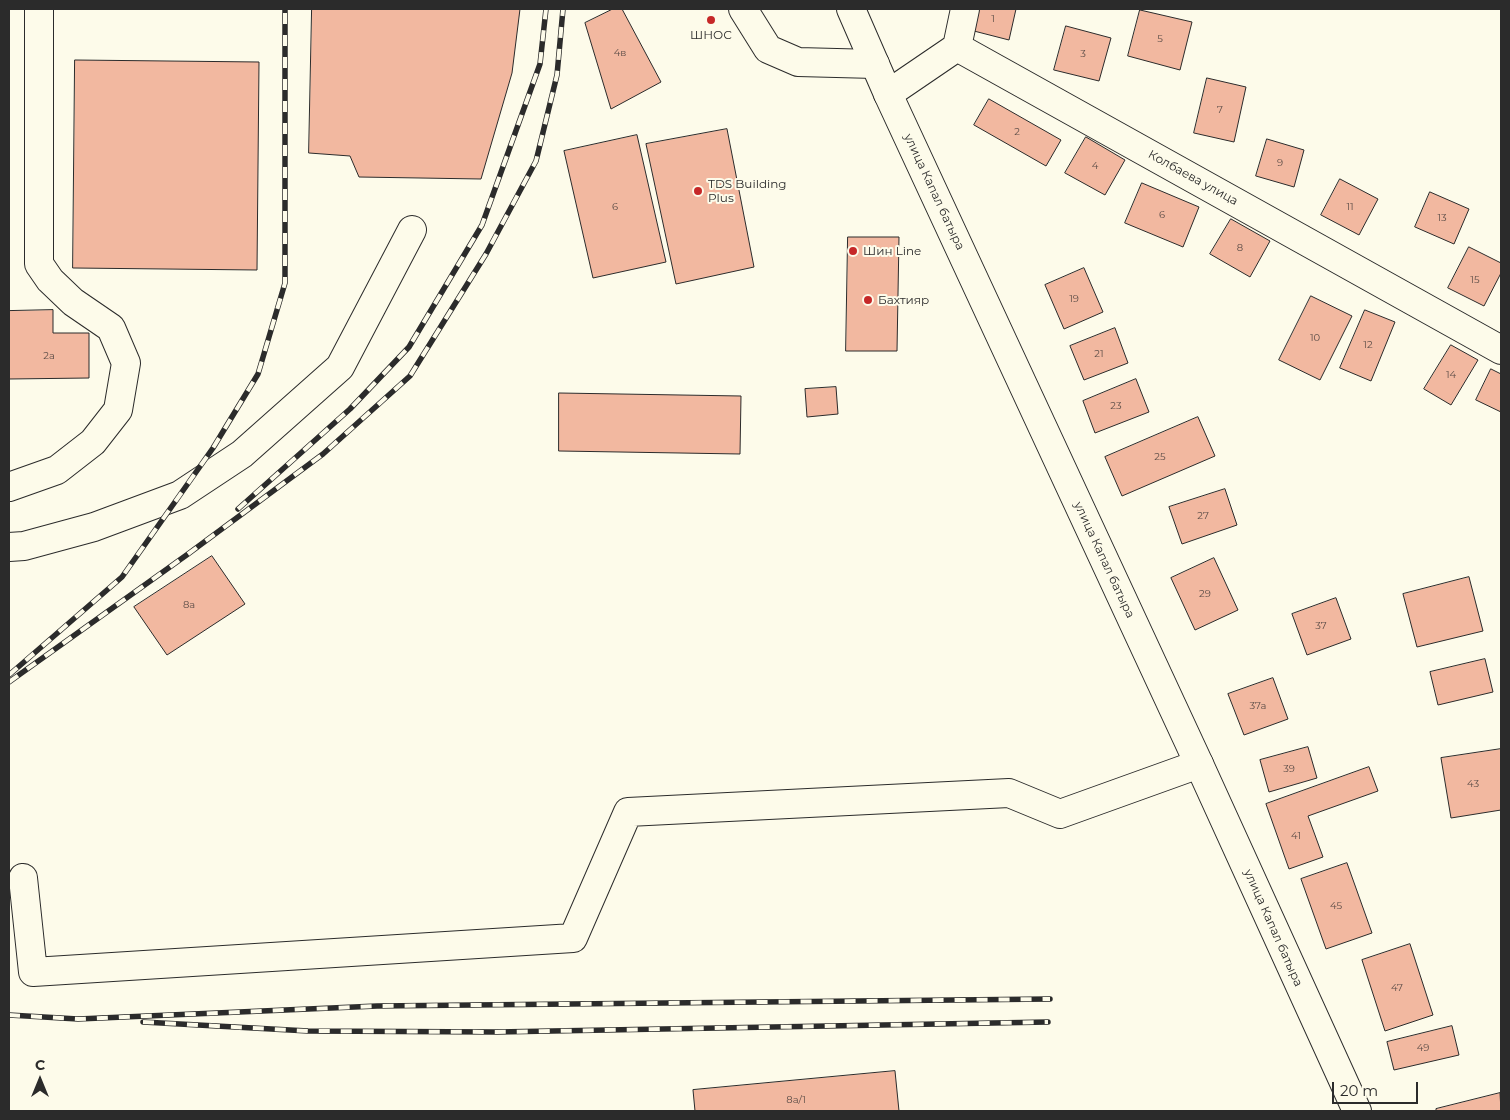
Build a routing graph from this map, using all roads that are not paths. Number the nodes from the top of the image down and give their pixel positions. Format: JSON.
{"nodes":[{"id":1,"x":39,"y":9,"type":"edge"},
{"id":2,"x":743,"y":9,"type":"edge"},
{"id":3,"x":851,"y":9,"type":"edge"},
{"id":4,"x":965,"y":9,"type":"edge"},
{"id":5,"x":957,"y":47,"type":"junction"},
{"id":6,"x":875,"y":64,"type":"junction"},
{"id":7,"x":888,"y":94,"type":"junction"},
{"id":8,"x":412,"y":230,"type":"dead end"},
{"id":9,"x":1501,"y":350,"type":"edge"},
{"id":10,"x":9,"y":487,"type":"edge"},
{"id":11,"x":9,"y":548,"type":"edge"},
{"id":12,"x":1199,"y":764,"type":"junction"},
{"id":13,"x":23,"y":878,"type":"dead end"},
{"id":14,"x":1357,"y":1111,"type":"edge"}],
"edges":[{"from":1,"to":10,"type":"street"},
{"from":2,"to":6,"type":"street"},
{"from":3,"to":6,"type":"street","name":"улица Капал батыра"},
{"from":4,"to":5,"type":"street"},
{"from":5,"to":7,"type":"street"},
{"from":5,"to":9,"type":"street","name":"Колбаева улица"},
{"from":6,"to":7,"type":"street","name":"улица Капал батыра"},
{"from":7,"to":12,"type":"street","name":"улица Капал батыра"},
{"from":8,"to":11,"type":"street"},
{"from":12,"to":13,"type":"street"},
{"from":12,"to":14,"type":"street","name":"улица Капал батыра"}]}
